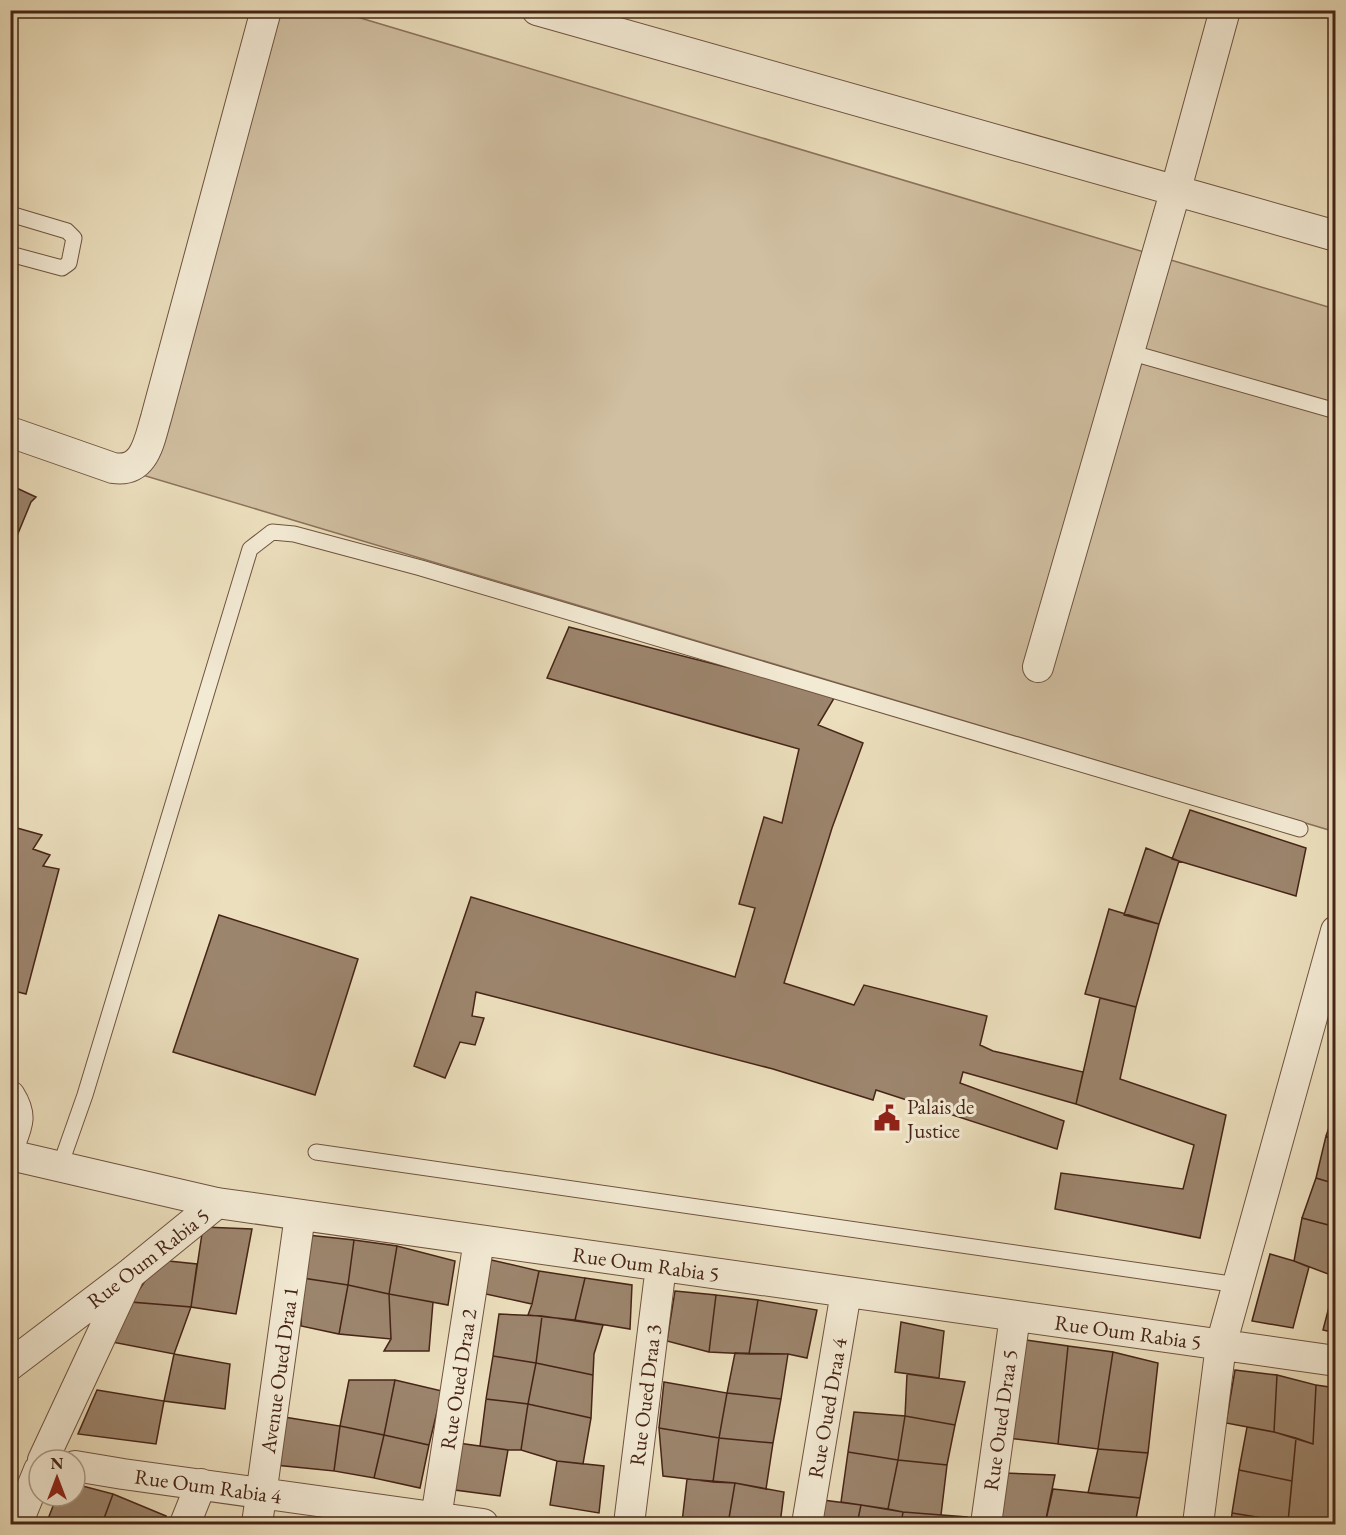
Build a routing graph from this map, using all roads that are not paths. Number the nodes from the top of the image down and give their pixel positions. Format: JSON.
{"nodes":[{"id":1,"x":266,"y":10,"type":"edge"},
{"id":2,"x":537,"y":10,"type":"edge"},
{"id":3,"x":1225,"y":10,"type":"edge"},
{"id":4,"x":1176,"y":189,"type":"junction"},
{"id":5,"x":10,"y":214,"type":"edge"},
{"id":6,"x":1335,"y":236,"type":"edge"},
{"id":7,"x":10,"y":254,"type":"edge"},
{"id":8,"x":1129,"y":352,"type":"junction"},
{"id":9,"x":1335,"y":411,"type":"edge"},
{"id":10,"x":10,"y":432,"type":"edge"},
{"id":11,"x":1038,"y":667,"type":"dead end"},
{"id":12,"x":1300,"y":829,"type":"dead end"},
{"id":13,"x":1335,"y":931,"type":"edge"},
{"id":14,"x":1331,"y":965,"type":"edge"},
{"id":15,"x":10,"y":1096,"type":"edge"},
{"id":16,"x":10,"y":1144,"type":"edge"},
{"id":17,"x":316,"y":1152,"type":"dead end"},
{"id":18,"x":10,"y":1155,"type":"edge"},
{"id":19,"x":60,"y":1166,"type":"junction"},
{"id":20,"x":217,"y":1203,"type":"junction"},
{"id":21,"x":300,"y":1215,"type":"junction"},
{"id":22,"x":479,"y":1240,"type":"junction"},
{"id":23,"x":662,"y":1266,"type":"junction"},
{"id":24,"x":131,"y":1273,"type":"junction"},
{"id":25,"x":1238,"y":1285,"type":"junction"},
{"id":26,"x":846,"y":1292,"type":"junction"},
{"id":27,"x":1014,"y":1316,"type":"junction"},
{"id":28,"x":1221,"y":1345,"type":"junction"},
{"id":29,"x":1335,"y":1362,"type":"edge"},
{"id":30,"x":10,"y":1365,"type":"edge"},
{"id":31,"x":49,"y":1448,"type":"edge"},
{"id":32,"x":87,"y":1468,"type":"edge"},
{"id":33,"x":201,"y":1484,"type":"junction"},
{"id":34,"x":261,"y":1493,"type":"junction"},
{"id":35,"x":27,"y":1499,"type":"edge"},
{"id":36,"x":436,"y":1518,"type":"junction"},
{"id":37,"x":17,"y":1524,"type":"edge"},
{"id":38,"x":185,"y":1524,"type":"edge"},
{"id":39,"x":257,"y":1524,"type":"edge"},
{"id":40,"x":483,"y":1524,"type":"edge"},
{"id":41,"x":629,"y":1524,"type":"edge"},
{"id":42,"x":807,"y":1524,"type":"edge"},
{"id":43,"x":986,"y":1524,"type":"edge"},
{"id":44,"x":1198,"y":1524,"type":"edge"}],
"edges":[{"from":1,"to":10,"type":"street"},
{"from":2,"to":4,"type":"street"},
{"from":3,"to":4,"type":"street"},
{"from":4,"to":6,"type":"street"},
{"from":4,"to":8,"type":"street"},
{"from":5,"to":7,"type":"lane"},
{"from":8,"to":9,"type":"lane"},
{"from":8,"to":11,"type":"street"},
{"from":12,"to":19,"type":"lane"},
{"from":13,"to":14,"type":"street"},
{"from":14,"to":25,"type":"street"},
{"from":15,"to":16,"type":"street"},
{"from":17,"to":25,"type":"lane"},
{"from":18,"to":19,"type":"street"},
{"from":19,"to":20,"type":"street"},
{"from":20,"to":21,"type":"street","name":"Rue Oum Rabia 5"},
{"from":20,"to":24,"type":"street","name":"Rue Oum Rabia 5"},
{"from":21,"to":22,"type":"street","name":"Rue Oum Rabia 5"},
{"from":21,"to":34,"type":"street","name":"Avenue Oued Draa 1"},
{"from":22,"to":23,"type":"street","name":"Rue Oum Rabia 5"},
{"from":22,"to":36,"type":"street","name":"Rue Oued Draa 2"},
{"from":23,"to":26,"type":"street","name":"Rue Oum Rabia 5"},
{"from":23,"to":41,"type":"street","name":"Rue Oued Draa 3"},
{"from":24,"to":30,"type":"street","name":"Rue Oum Rabia 5"},
{"from":24,"to":31,"type":"street"},
{"from":25,"to":28,"type":"street"},
{"from":26,"to":27,"type":"street","name":"Rue Oum Rabia 5"},
{"from":26,"to":42,"type":"street","name":"Rue Oued Draa 4"},
{"from":27,"to":28,"type":"street","name":"Rue Oum Rabia 5"},
{"from":27,"to":43,"type":"street","name":"Rue Oued Draa 5"},
{"from":28,"to":29,"type":"street","name":"Rue Oum Rabia 5"},
{"from":28,"to":44,"type":"street"},
{"from":32,"to":33,"type":"street","name":"Rue Oum Rabia 4"},
{"from":33,"to":34,"type":"street","name":"Rue Oum Rabia 4"},
{"from":33,"to":38,"type":"street"},
{"from":34,"to":36,"type":"street","name":"Rue Oum Rabia 4"},
{"from":34,"to":39,"type":"street","name":"Avenue Oued Draa 1"},
{"from":35,"to":37,"type":"street"},
{"from":36,"to":40,"type":"street","name":"Rue Oum Rabia 4"}]}
